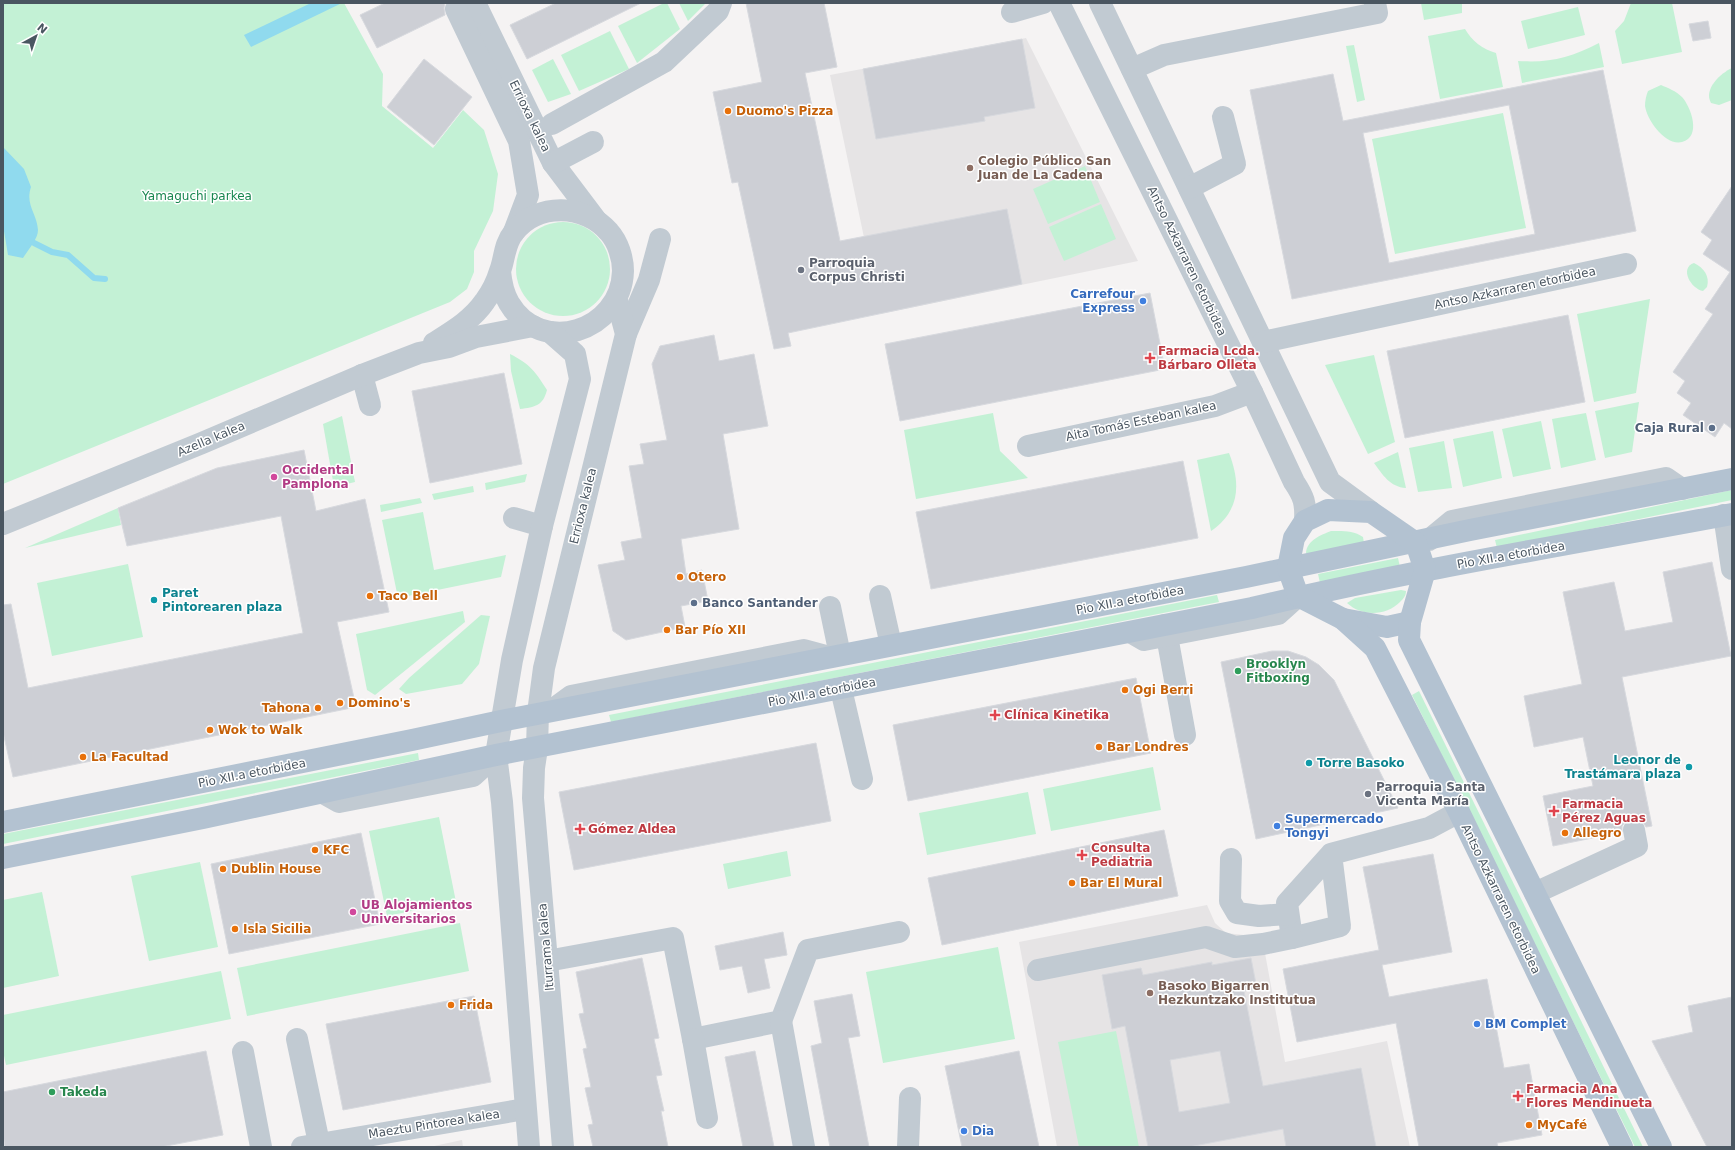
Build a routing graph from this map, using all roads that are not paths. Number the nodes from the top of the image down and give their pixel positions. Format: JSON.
{"nodes":[{"id":1,"x":721,"y":3,"type":"edge"},
{"id":2,"x":1043,"y":3,"type":"edge"},
{"id":3,"x":1059,"y":3,"type":"edge"},
{"id":4,"x":1100,"y":3,"type":"edge"},
{"id":5,"x":1375,"y":3,"type":"edge"},
{"id":6,"x":466,"y":6,"type":"edge"},
{"id":7,"x":1012,"y":12,"type":"dead end"},
{"id":8,"x":1132,"y":69,"type":"junction"},
{"id":9,"x":1223,"y":116,"type":"dead end"},
{"id":10,"x":552,"y":124,"type":"dead end"},
{"id":11,"x":593,"y":142,"type":"dead end"},
{"id":12,"x":553,"y":163,"type":"junction"},
{"id":13,"x":1189,"y":188,"type":"junction"},
{"id":14,"x":597,"y":220,"type":"junction"},
{"id":15,"x":514,"y":232,"type":"junction"},
{"id":16,"x":660,"y":239,"type":"dead end"},
{"id":17,"x":1626,"y":264,"type":"dead end"},
{"id":18,"x":500,"y":271,"type":"junction"},
{"id":19,"x":617,"y":300,"type":"junction"},
{"id":20,"x":541,"y":329,"type":"junction"},
{"id":21,"x":626,"y":334,"type":"junction"},
{"id":22,"x":1263,"y":342,"type":"junction"},
{"id":23,"x":419,"y":353,"type":"junction"},
{"id":24,"x":362,"y":375,"type":"junction"},
{"id":25,"x":1252,"y":392,"type":"junction"},
{"id":26,"x":370,"y":405,"type":"dead end"},
{"id":27,"x":1028,"y":446,"type":"dead end"},
{"id":28,"x":1732,"y":479,"type":"edge"},
{"id":29,"x":1371,"y":512,"type":"junction"},
{"id":30,"x":1729,"y":516,"type":"edge"},
{"id":31,"x":514,"y":518,"type":"dead end"},
{"id":32,"x":1305,"y":521,"type":"junction"},
{"id":33,"x":3,"y":524,"type":"edge"},
{"id":34,"x":542,"y":526,"type":"junction"},
{"id":35,"x":1422,"y":542,"type":"junction"},
{"id":36,"x":1288,"y":568,"type":"junction"},
{"id":37,"x":1732,"y":569,"type":"edge"},
{"id":38,"x":1425,"y":570,"type":"junction"},
{"id":39,"x":880,"y":596,"type":"dead end"},
{"id":40,"x":1298,"y":596,"type":"junction"},
{"id":41,"x":830,"y":608,"type":"dead end"},
{"id":42,"x":1343,"y":619,"type":"junction"},
{"id":43,"x":1410,"y":622,"type":"junction"},
{"id":44,"x":1166,"y":630,"type":"junction"},
{"id":45,"x":891,"y":645,"type":"junction"},
{"id":46,"x":835,"y":656,"type":"junction"},
{"id":47,"x":841,"y":689,"type":"junction"},
{"id":48,"x":545,"y":712,"type":"junction"},
{"id":49,"x":501,"y":721,"type":"junction"},
{"id":50,"x":1185,"y":735,"type":"dead end"},
{"id":51,"x":537,"y":748,"type":"junction"},
{"id":52,"x":496,"y":755,"type":"junction"},
{"id":53,"x":473,"y":776,"type":"junction"},
{"id":54,"x":862,"y":780,"type":"dead end"},
{"id":55,"x":500,"y":786,"type":"junction"},
{"id":56,"x":323,"y":793,"type":"junction"},
{"id":57,"x":1459,"y":812,"type":"junction"},
{"id":58,"x":3,"y":822,"type":"edge"},
{"id":59,"x":1634,"y":830,"type":"dead end"},
{"id":60,"x":1331,"y":854,"type":"junction"},
{"id":61,"x":3,"y":858,"type":"edge"},
{"id":62,"x":1231,"y":859,"type":"dead end"},
{"id":63,"x":1535,"y":893,"type":"junction"},
{"id":64,"x":1288,"y":914,"type":"junction"},
{"id":65,"x":899,"y":932,"type":"dead end"},
{"id":66,"x":1292,"y":938,"type":"junction"},
{"id":67,"x":547,"y":961,"type":"junction"},
{"id":68,"x":1038,"y":970,"type":"dead end"},
{"id":69,"x":781,"y":1021,"type":"junction"},
{"id":70,"x":693,"y":1039,"type":"junction"},
{"id":71,"x":298,"y":1040,"type":"dead end"},
{"id":72,"x":243,"y":1052,"type":"dead end"},
{"id":73,"x":910,"y":1098,"type":"dead end"},
{"id":74,"x":525,"y":1108,"type":"junction"},
{"id":75,"x":707,"y":1118,"type":"dead end"},
{"id":76,"x":311,"y":1145,"type":"edge"},
{"id":77,"x":261,"y":1147,"type":"edge"},
{"id":78,"x":529,"y":1147,"type":"edge"},
{"id":79,"x":562,"y":1147,"type":"edge"},
{"id":80,"x":804,"y":1147,"type":"edge"},
{"id":81,"x":908,"y":1147,"type":"edge"},
{"id":82,"x":1622,"y":1147,"type":"edge"},
{"id":83,"x":1661,"y":1147,"type":"edge"}],
"edges":[{"from":1,"to":10,"type":"street"},
{"from":2,"to":7,"type":"street"},
{"from":3,"to":25,"type":"street","name":"Antso Azkarraren etorbidea"},
{"from":4,"to":8,"type":"street"},
{"from":5,"to":8,"type":"street"},
{"from":6,"to":12,"type":"street","name":"Errioxa kalea"},
{"from":6,"to":15,"type":"street","name":"Errioxa kalea"},
{"from":8,"to":13,"type":"street"},
{"from":9,"to":13,"type":"street"},
{"from":11,"to":12,"type":"street"},
{"from":12,"to":14,"type":"street","name":"Errioxa kalea"},
{"from":13,"to":22,"type":"street"},
{"from":14,"to":15,"type":"street"},
{"from":14,"to":19,"type":"street"},
{"from":15,"to":18,"type":"street"},
{"from":16,"to":21,"type":"street"},
{"from":17,"to":22,"type":"street","name":"Antso Azkarraren etorbidea"},
{"from":18,"to":20,"type":"street"},
{"from":18,"to":23,"type":"street","name":"Azella kalea"},
{"from":19,"to":20,"type":"street"},
{"from":19,"to":21,"type":"street","name":"Errioxa kalea"},
{"from":20,"to":23,"type":"street","name":"Azella kalea"},
{"from":20,"to":34,"type":"street"},
{"from":21,"to":48,"type":"street","name":"Errioxa kalea"},
{"from":22,"to":29,"type":"street"},
{"from":23,"to":24,"type":"street","name":"Azella kalea"},
{"from":24,"to":26,"type":"street"},
{"from":24,"to":33,"type":"street","name":"Azella kalea"},
{"from":25,"to":27,"type":"street","name":"Aita Tomás Esteban kalea"},
{"from":25,"to":32,"type":"street","name":"Antso Azkarraren etorbidea"},
{"from":28,"to":35,"type":"main road","name":"Pio XII.a etorbidea"},
{"from":29,"to":32,"type":"main road"},
{"from":29,"to":35,"type":"main road"},
{"from":30,"to":37,"type":"street"},
{"from":30,"to":38,"type":"main road","name":"Pio XII.a etorbidea"},
{"from":31,"to":34,"type":"street"},
{"from":32,"to":36,"type":"main road"},
{"from":34,"to":49,"type":"street"},
{"from":35,"to":36,"type":"main road","name":"Pio XII.a etorbidea"},
{"from":35,"to":38,"type":"main road"},
{"from":36,"to":40,"type":"main road"},
{"from":36,"to":45,"type":"main road","name":"Pio XII.a etorbidea"},
{"from":38,"to":40,"type":"main road","name":"Pio XII.a etorbidea"},
{"from":38,"to":43,"type":"main road"},
{"from":39,"to":45,"type":"street"},
{"from":40,"to":42,"type":"main road","name":"Antso Azkarraren etorbidea"},
{"from":40,"to":44,"type":"main road","name":"Pio XII.a etorbidea"},
{"from":41,"to":46,"type":"street"},
{"from":42,"to":43,"type":"main road","name":"Antso Azkarraren etorbidea"},
{"from":42,"to":57,"type":"main road","name":"Antso Azkarraren etorbidea"},
{"from":43,"to":63,"type":"main road"},
{"from":44,"to":47,"type":"main road","name":"Pio XII.a etorbidea"},
{"from":44,"to":50,"type":"street"},
{"from":45,"to":46,"type":"main road","name":"Pio XII.a etorbidea"},
{"from":46,"to":48,"type":"main road","name":"Pio XII.a etorbidea"},
{"from":47,"to":51,"type":"main road","name":"Pio XII.a etorbidea"},
{"from":47,"to":54,"type":"street"},
{"from":48,"to":49,"type":"main road","name":"Pio XII.a etorbidea"},
{"from":48,"to":51,"type":"street"},
{"from":49,"to":52,"type":"street"},
{"from":49,"to":58,"type":"main road","name":"Pio XII.a etorbidea"},
{"from":51,"to":52,"type":"main road","name":"Pio XII.a etorbidea"},
{"from":51,"to":67,"type":"street","name":"Iturrama kalea"},
{"from":52,"to":53,"type":"street"},
{"from":52,"to":55,"type":"street"},
{"from":52,"to":56,"type":"main road","name":"Pio XII.a etorbidea"},
{"from":53,"to":55,"type":"street"},
{"from":53,"to":56,"type":"street"},
{"from":55,"to":74,"type":"street"},
{"from":56,"to":61,"type":"main road","name":"Pio XII.a etorbidea"},
{"from":57,"to":60,"type":"street"},
{"from":57,"to":82,"type":"main road","name":"Antso Azkarraren etorbidea"},
{"from":59,"to":63,"type":"street"},
{"from":60,"to":64,"type":"street"},
{"from":60,"to":66,"type":"street"},
{"from":62,"to":64,"type":"street"},
{"from":63,"to":83,"type":"main road"},
{"from":64,"to":66,"type":"street"},
{"from":65,"to":69,"type":"street"},
{"from":66,"to":68,"type":"street"},
{"from":67,"to":70,"type":"street"},
{"from":67,"to":79,"type":"street","name":"Iturrama kalea"},
{"from":69,"to":70,"type":"street"},
{"from":69,"to":80,"type":"street"},
{"from":70,"to":75,"type":"street"},
{"from":71,"to":76,"type":"street","name":"Maeztu Pintorea kalea"},
{"from":72,"to":77,"type":"street"},
{"from":73,"to":81,"type":"street"},
{"from":74,"to":76,"type":"street","name":"Maeztu Pintorea kalea"},
{"from":74,"to":78,"type":"street"}]}
